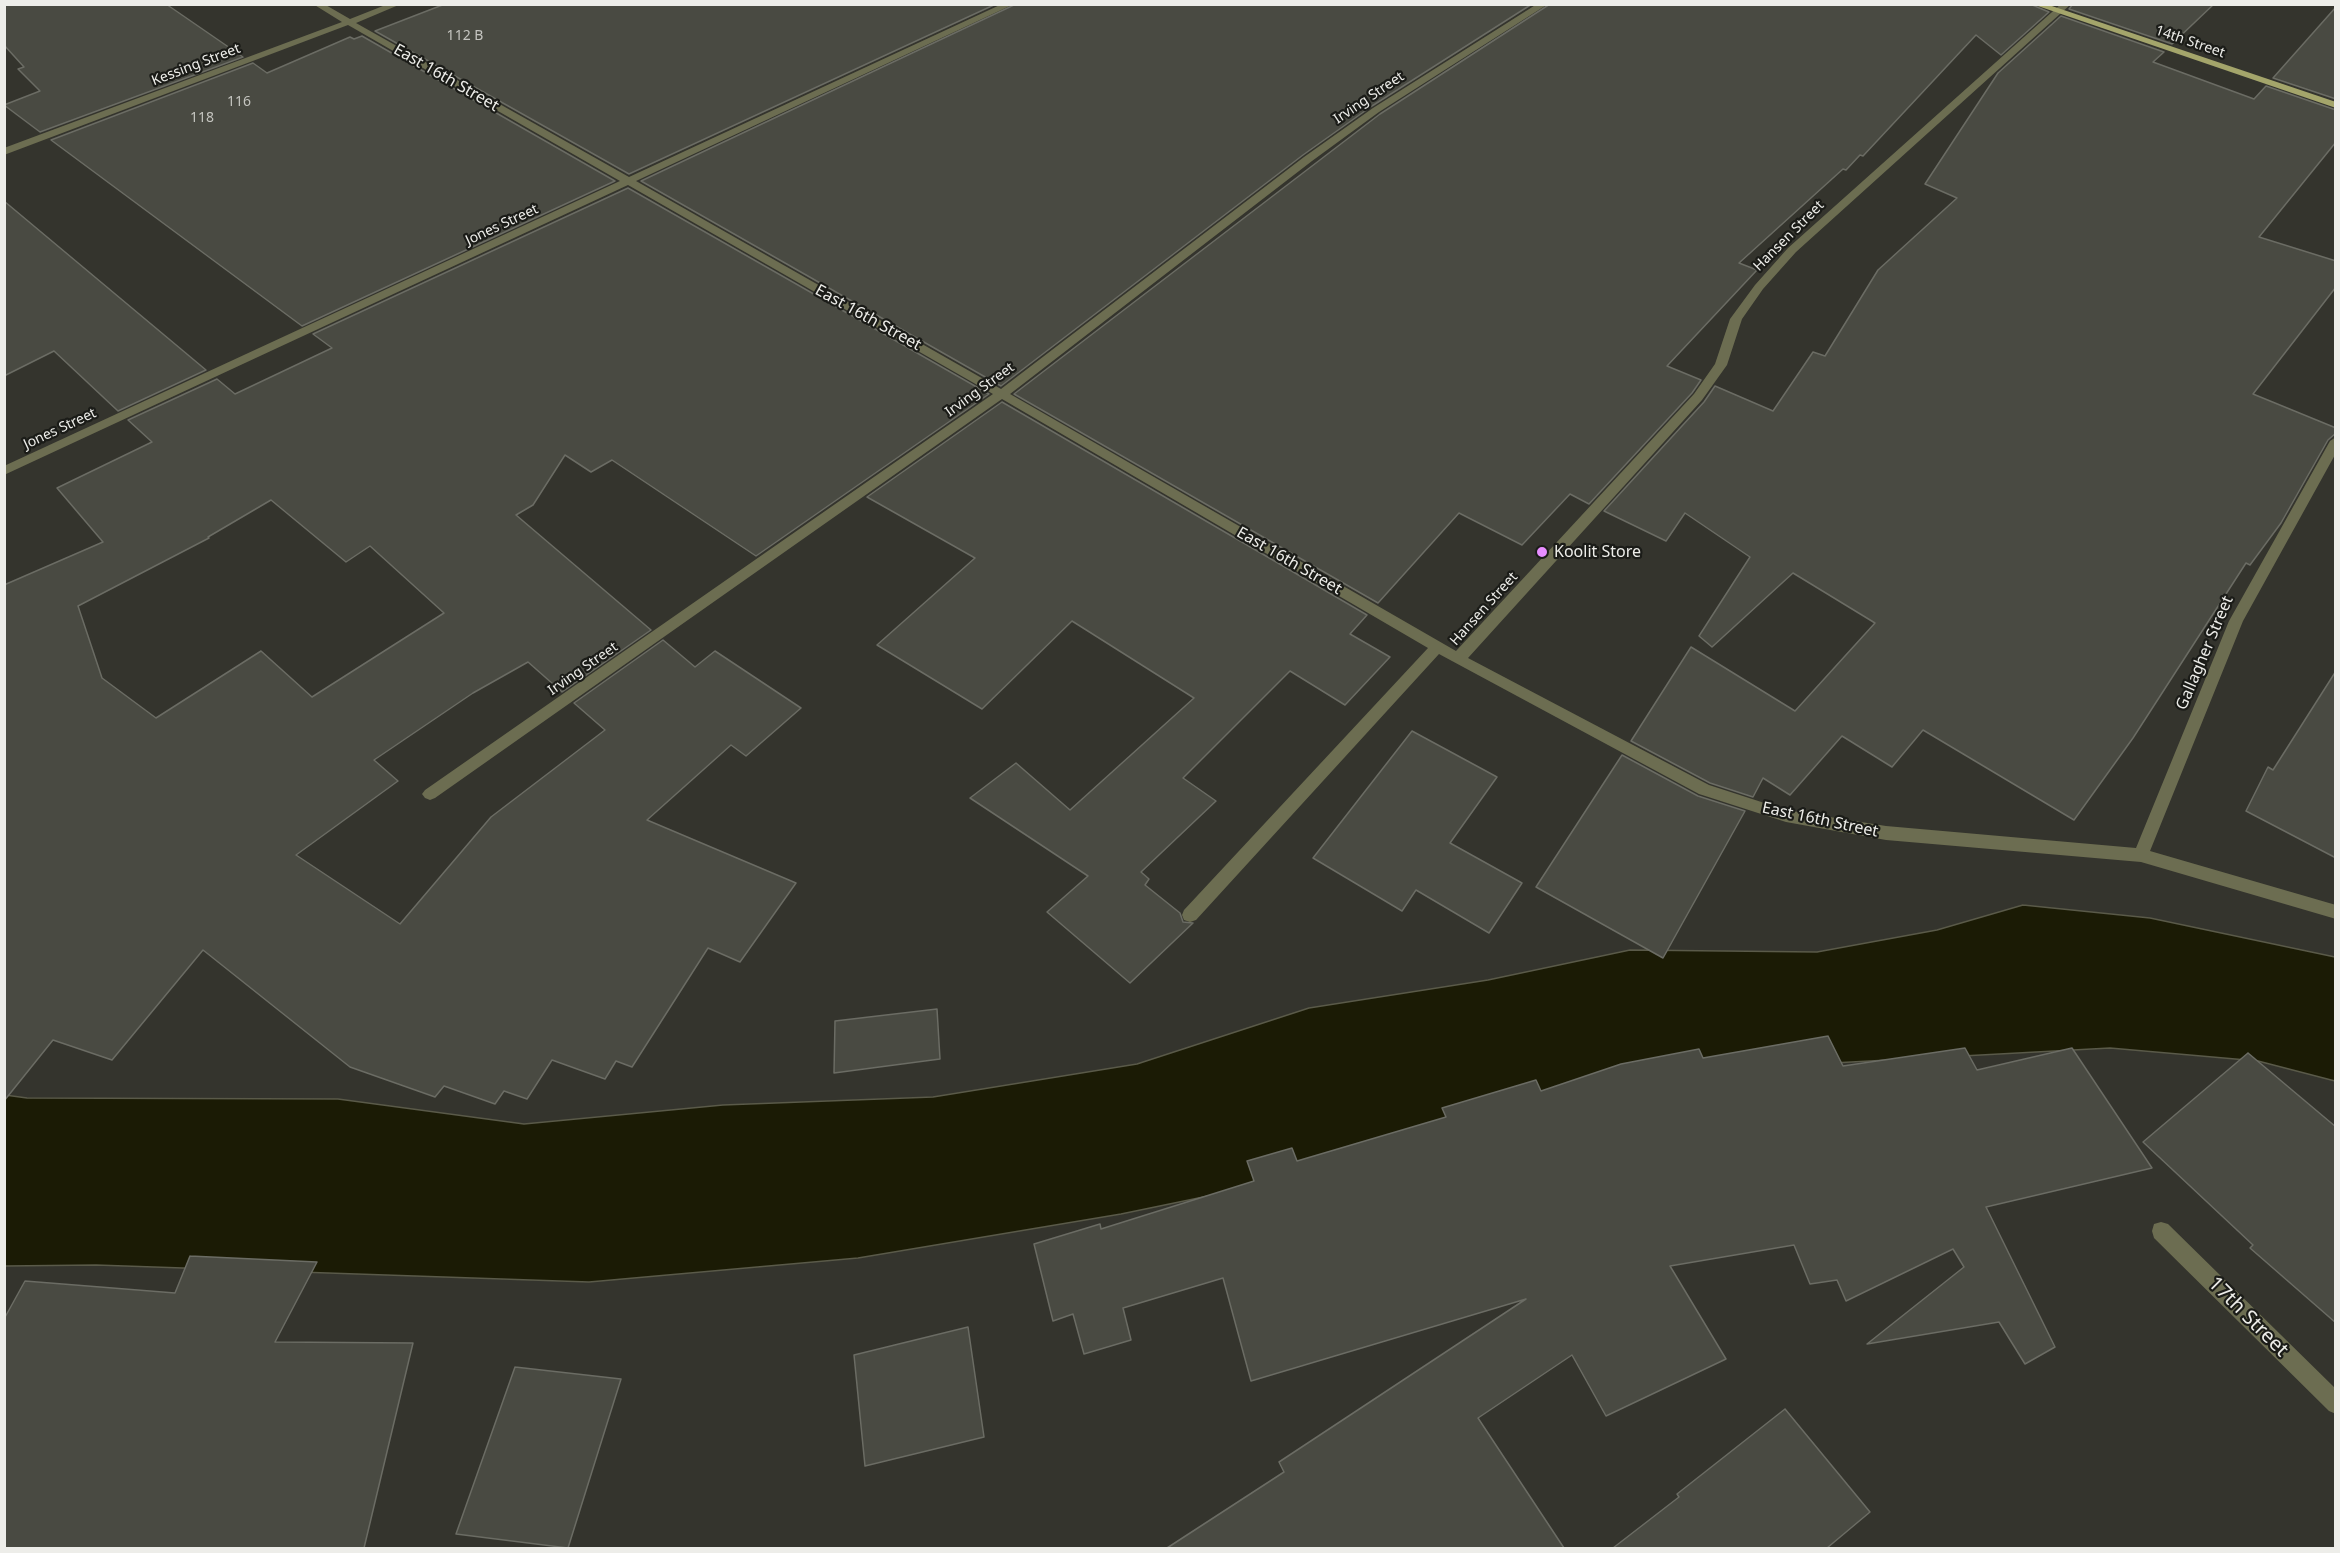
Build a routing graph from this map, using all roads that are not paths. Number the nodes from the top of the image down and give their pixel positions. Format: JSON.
{"nodes":[{"id":1,"x":317,"y":4,"type":"edge"},
{"id":2,"x":397,"y":4,"type":"edge"},
{"id":3,"x":1010,"y":4,"type":"edge"},
{"id":4,"x":1544,"y":4,"type":"edge"},
{"id":5,"x":2036,"y":4,"type":"edge"},
{"id":6,"x":2063,"y":8,"type":"edge"},
{"id":7,"x":347,"y":22,"type":"junction"},
{"id":8,"x":2336,"y":105,"type":"edge"},
{"id":9,"x":4,"y":152,"type":"edge"},
{"id":10,"x":629,"y":183,"type":"junction"},
{"id":11,"x":1002,"y":394,"type":"junction"},
{"id":12,"x":2336,"y":441,"type":"edge"},
{"id":13,"x":4,"y":471,"type":"edge"},
{"id":14,"x":1437,"y":647,"type":"junction"},
{"id":15,"x":1458,"y":659,"type":"junction"},
{"id":16,"x":430,"y":794,"type":"dead end"},
{"id":17,"x":2141,"y":855,"type":"junction"},
{"id":18,"x":2336,"y":912,"type":"edge"},
{"id":19,"x":1190,"y":915,"type":"dead end"},
{"id":20,"x":2161,"y":1231,"type":"dead end"},
{"id":21,"x":2336,"y":1404,"type":"edge"}],
"edges":[{"from":1,"to":7,"type":"street","name":"East 16th Street"},
{"from":2,"to":7,"type":"street","name":"Kessing Street"},
{"from":3,"to":10,"type":"street","name":"Jones Street"},
{"from":4,"to":11,"type":"street","name":"Irving Street"},
{"from":5,"to":6,"type":"main road","name":"14th Street"},
{"from":6,"to":8,"type":"main road","name":"14th Street"},
{"from":6,"to":15,"type":"street","name":"Hansen Street"},
{"from":7,"to":9,"type":"street","name":"Kessing Street"},
{"from":7,"to":10,"type":"street","name":"East 16th Street"},
{"from":10,"to":11,"type":"street","name":"East 16th Street"},
{"from":10,"to":13,"type":"street","name":"Jones Street"},
{"from":11,"to":14,"type":"street","name":"East 16th Street"},
{"from":11,"to":16,"type":"street","name":"Irving Street"},
{"from":12,"to":17,"type":"street","name":"Gallagher Street"},
{"from":14,"to":15,"type":"street","name":"East 16th Street"},
{"from":14,"to":19,"type":"street"},
{"from":15,"to":17,"type":"street","name":"East 16th Street"},
{"from":17,"to":18,"type":"street","name":"East 16th Street"},
{"from":20,"to":21,"type":"street","name":"17th Street"}]}
